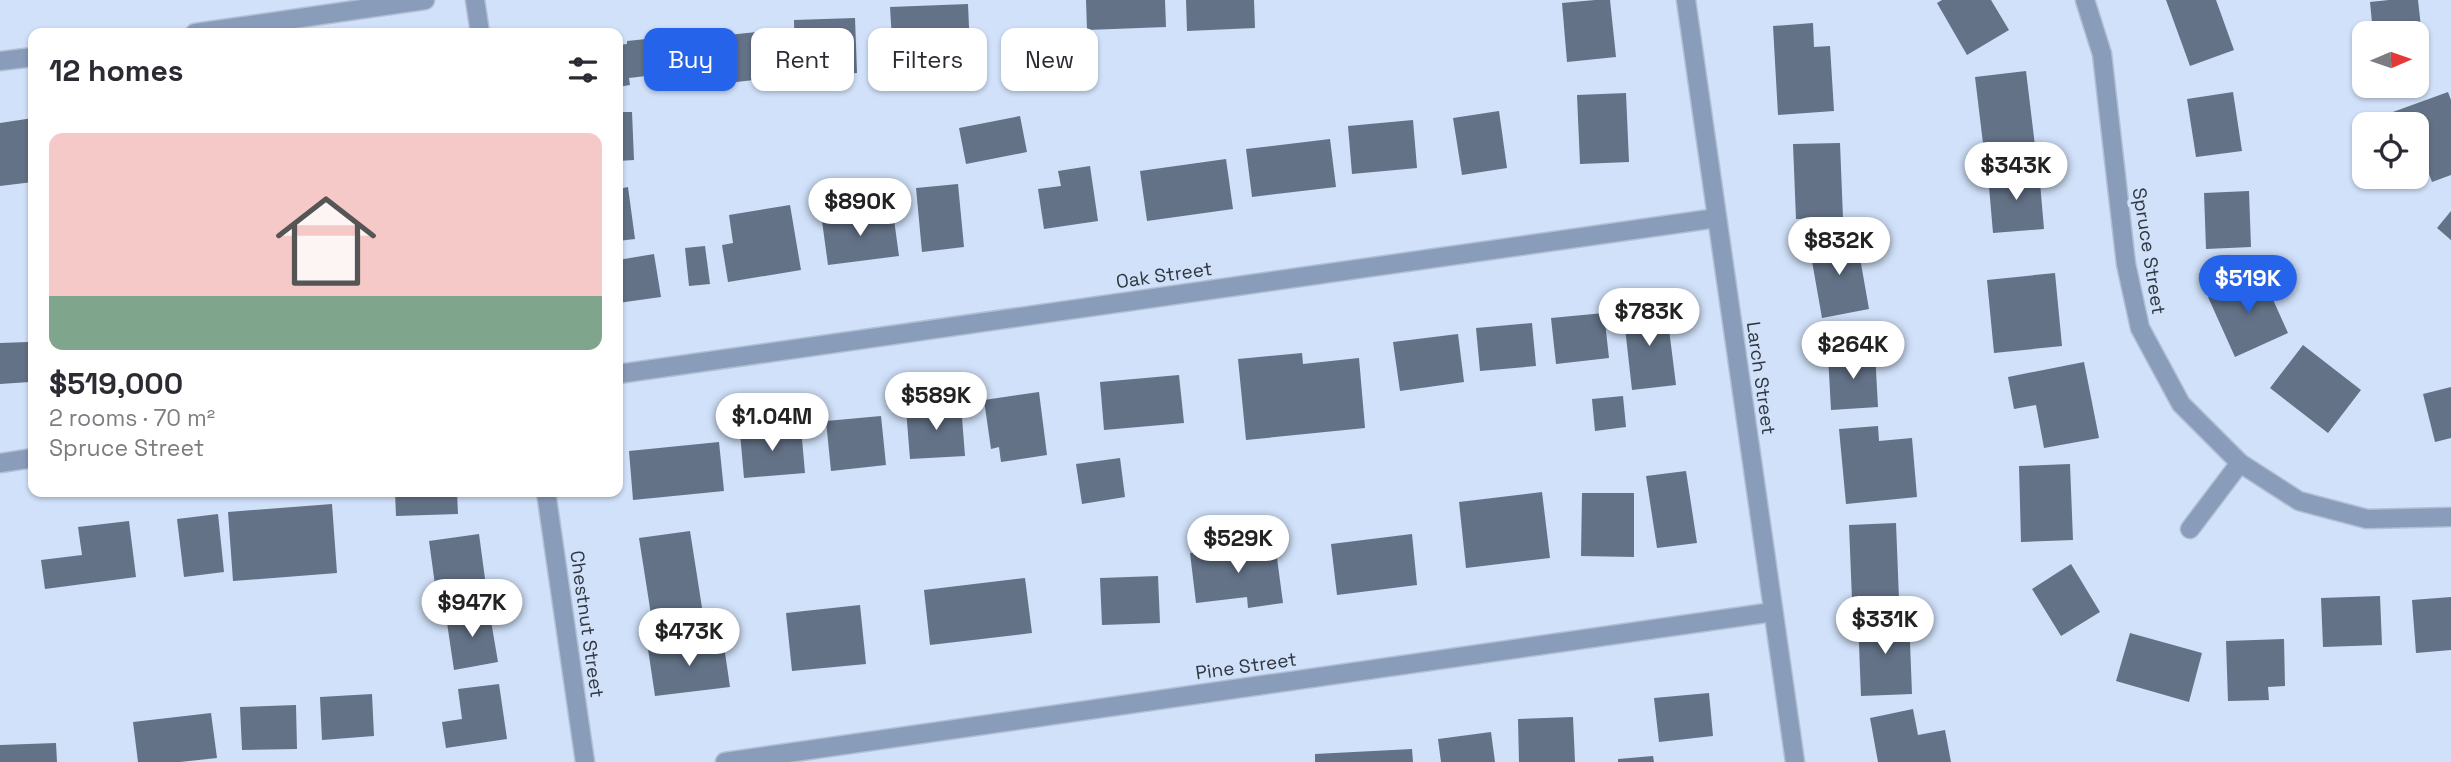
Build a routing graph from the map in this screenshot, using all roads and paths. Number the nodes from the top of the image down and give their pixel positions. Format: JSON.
{"nodes":[{"id":1,"x":425,"y":0,"type":"edge"},
{"id":2,"x":475,"y":0,"type":"edge"},
{"id":3,"x":1686,"y":0,"type":"edge"},
{"id":4,"x":2085,"y":0,"type":"edge"},
{"id":5,"x":230,"y":28,"type":"edge"},
{"id":6,"x":479,"y":28,"type":"edge"},
{"id":7,"x":28,"y":58,"type":"edge"},
{"id":8,"x":0,"y":61,"type":"edge"},
{"id":9,"x":1717,"y":218,"type":"junction"},
{"id":10,"x":623,"y":373,"type":"edge"},
{"id":11,"x":28,"y":459,"type":"edge"},
{"id":12,"x":0,"y":463,"type":"edge"},
{"id":13,"x":2240,"y":463,"type":"junction"},
{"id":14,"x":548,"y":497,"type":"edge"},
{"id":15,"x":2451,"y":517,"type":"edge"},
{"id":16,"x":2190,"y":529,"type":"dead end"},
{"id":17,"x":1773,"y":612,"type":"junction"},
{"id":18,"x":585,"y":762,"type":"edge"},
{"id":19,"x":725,"y":762,"type":"edge"},
{"id":20,"x":1795,"y":762,"type":"edge"}],
"edges":[{"from":1,"to":5,"type":"street"},
{"from":2,"to":6,"type":"street"},
{"from":3,"to":9,"type":"street","name":"Larch Street"},
{"from":4,"to":13,"type":"street","name":"Spruce Street"},
{"from":7,"to":8,"type":"street"},
{"from":9,"to":10,"type":"street","name":"Oak Street"},
{"from":9,"to":17,"type":"street","name":"Larch Street"},
{"from":11,"to":12,"type":"street"},
{"from":13,"to":15,"type":"street","name":"Spruce Street"},
{"from":13,"to":16,"type":"street"},
{"from":14,"to":18,"type":"street","name":"Chestnut Street"},
{"from":17,"to":19,"type":"street","name":"Pine Street"},
{"from":17,"to":20,"type":"street","name":"Larch Street"}]}
